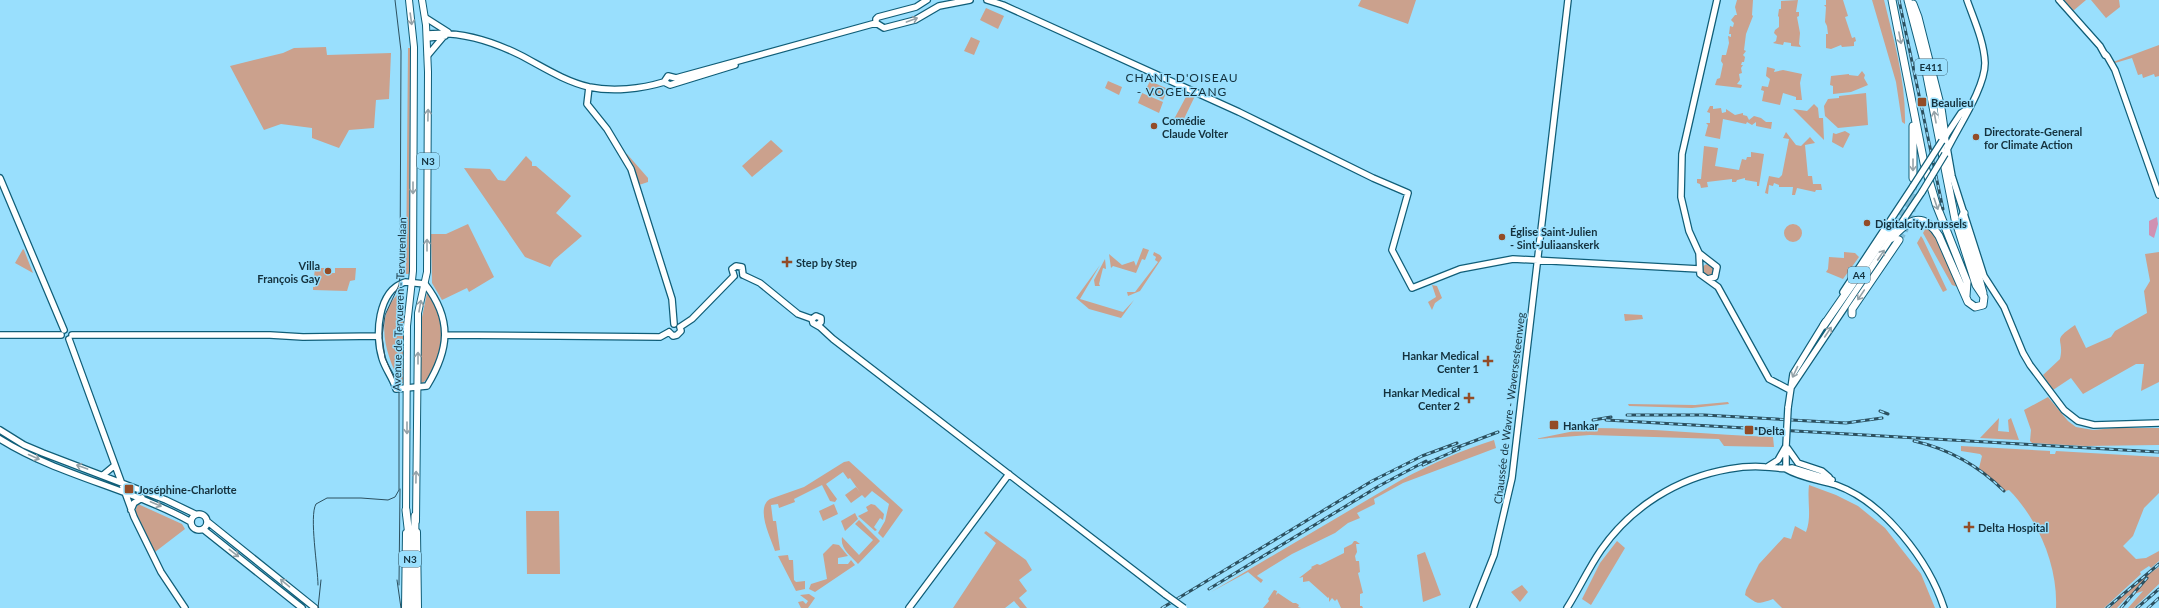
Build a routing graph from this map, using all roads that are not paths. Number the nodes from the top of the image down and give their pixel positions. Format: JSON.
{"nodes":[{"id":1,"x":409,"y":0,"type":"edge"},
{"id":2,"x":422,"y":0,"type":"edge"},
{"id":3,"x":927,"y":0,"type":"edge"},
{"id":4,"x":970,"y":0,"type":"edge"},
{"id":5,"x":987,"y":0,"type":"edge"},
{"id":6,"x":1568,"y":0,"type":"edge"},
{"id":7,"x":1717,"y":0,"type":"edge"},
{"id":8,"x":1892,"y":0,"type":"edge"},
{"id":9,"x":1908,"y":0,"type":"edge"},
{"id":10,"x":1912,"y":0,"type":"edge"},
{"id":11,"x":1967,"y":0,"type":"edge"},
{"id":12,"x":2059,"y":0,"type":"edge"},
{"id":13,"x":948,"y":2,"type":"edge"},
{"id":14,"x":426,"y":18,"type":"junction"},
{"id":15,"x":876,"y":23,"type":"junction"},
{"id":16,"x":446,"y":35,"type":"junction"},
{"id":17,"x":427,"y":36,"type":"junction"},
{"id":18,"x":428,"y":55,"type":"junction"},
{"id":19,"x":589,"y":87,"type":"junction"},
{"id":20,"x":1911,"y":98,"type":"junction"},
{"id":21,"x":1967,"y":109,"type":"junction"},
{"id":22,"x":1944,"y":138,"type":"junction"},
{"id":23,"x":1946,"y":152,"type":"junction"},
{"id":24,"x":0,"y":178,"type":"edge"},
{"id":25,"x":1913,"y":182,"type":"junction"},
{"id":26,"x":2159,"y":195,"type":"edge"},
{"id":27,"x":1964,"y":213,"type":"junction"},
{"id":28,"x":1894,"y":224,"type":"tunnel mouth"},
{"id":29,"x":1896,"y":239,"type":"junction"},
{"id":30,"x":1699,"y":253,"type":"junction"},
{"id":31,"x":1538,"y":259,"type":"junction"},
{"id":32,"x":1710,"y":260,"type":"junction"},
{"id":33,"x":1699,"y":267,"type":"junction"},
{"id":34,"x":1717,"y":274,"type":"junction"},
{"id":35,"x":743,"y":275,"type":"junction"},
{"id":36,"x":734,"y":276,"type":"junction"},
{"id":37,"x":1708,"y":280,"type":"junction"},
{"id":38,"x":412,"y":282,"type":"junction"},
{"id":39,"x":425,"y":284,"type":"junction"},
{"id":40,"x":1718,"y":287,"type":"junction"},
{"id":41,"x":1983,"y":296,"type":"junction"},
{"id":42,"x":1966,"y":298,"type":"junction"},
{"id":43,"x":1852,"y":314,"type":"dead end"},
{"id":44,"x":674,"y":324,"type":"junction"},
{"id":45,"x":1824,"y":325,"type":"junction"},
{"id":46,"x":680,"y":327,"type":"junction"},
{"id":47,"x":63,"y":332,"type":"junction"},
{"id":48,"x":669,"y":332,"type":"junction"},
{"id":49,"x":0,"y":335,"type":"edge"},
{"id":50,"x":379,"y":336,"type":"junction"},
{"id":51,"x":445,"y":336,"type":"junction"},
{"id":52,"x":70,"y":337,"type":"junction"},
{"id":53,"x":418,"y":388,"type":"junction"},
{"id":54,"x":407,"y":389,"type":"junction"},
{"id":55,"x":1790,"y":390,"type":"junction"},
{"id":56,"x":2159,"y":423,"type":"edge"},
{"id":57,"x":0,"y":430,"type":"edge"},
{"id":58,"x":0,"y":439,"type":"edge"},
{"id":59,"x":1786,"y":446,"type":"junction"},
{"id":60,"x":114,"y":465,"type":"junction"},
{"id":61,"x":1766,"y":467,"type":"junction"},
{"id":62,"x":1786,"y":469,"type":"junction"},
{"id":63,"x":103,"y":474,"type":"junction"},
{"id":64,"x":1009,"y":474,"type":"junction"},
{"id":65,"x":120,"y":482,"type":"junction"},
{"id":66,"x":1834,"y":482,"type":"junction"},
{"id":67,"x":124,"y":492,"type":"junction"},
{"id":68,"x":142,"y":498,"type":"junction"},
{"id":69,"x":131,"y":510,"type":"junction"},
{"id":70,"x":406,"y":510,"type":"junction"},
{"id":71,"x":195,"y":514,"type":"junction"},
{"id":72,"x":416,"y":516,"type":"junction"},
{"id":73,"x":191,"y":522,"type":"junction"},
{"id":74,"x":208,"y":522,"type":"junction"},
{"id":75,"x":204,"y":529,"type":"junction"},
{"id":76,"x":185,"y":608,"type":"edge"},
{"id":77,"x":302,"y":608,"type":"edge"},
{"id":78,"x":315,"y":608,"type":"edge"},
{"id":79,"x":405,"y":608,"type":"edge"},
{"id":80,"x":409,"y":608,"type":"edge"},
{"id":81,"x":414,"y":608,"type":"edge"},
{"id":82,"x":418,"y":608,"type":"edge"},
{"id":83,"x":909,"y":608,"type":"edge"},
{"id":84,"x":1184,"y":608,"type":"edge"},
{"id":85,"x":1473,"y":608,"type":"edge"},
{"id":86,"x":1567,"y":608,"type":"edge"},
{"id":87,"x":1944,"y":608,"type":"edge"}],
"edges":[{"from":1,"to":38,"type":"main road","name":"Avenue de Tervueren - Tervurenlaan","number":"N3","one_way":true},
{"from":2,"to":14,"type":"main road","name":"Avenue de Tervueren - Tervurenlaan","number":"N3"},
{"from":3,"to":15,"type":"street"},
{"from":4,"to":13,"type":"street"},
{"from":5,"to":31,"type":"street"},
{"from":6,"to":31,"type":"street","name":"Chaussée de Wavre - Waversesteenweg"},
{"from":7,"to":30,"type":"street"},
{"from":8,"to":20,"type":"highway","number":"E411","one_way":true},
{"from":41,"to":9,"type":"highway","number":"E411","one_way":true},
{"from":10,"to":22,"type":"highway","number":"E411"},
{"from":11,"to":21,"type":"street"},
{"from":12,"to":26,"type":"street"},
{"from":15,"to":13,"type":"street","one_way":true},
{"from":14,"to":16,"type":"street"},
{"from":14,"to":17,"type":"main road","name":"Avenue de Tervueren - Tervurenlaan","number":"N3"},
{"from":15,"to":19,"type":"street"},
{"from":16,"to":17,"type":"street"},
{"from":16,"to":18,"type":"street"},
{"from":16,"to":19,"type":"street"},
{"from":17,"to":18,"type":"main road","name":"Avenue de Tervueren - Tervurenlaan","number":"N3"},
{"from":39,"to":18,"type":"main road","name":"Avenue de Tervueren - Tervurenlaan","number":"N3","one_way":true},
{"from":19,"to":44,"type":"street"},
{"from":20,"to":25,"type":"highway","one_way":true},
{"from":20,"to":42,"type":"highway","one_way":true},
{"from":21,"to":22,"type":"street"},
{"from":21,"to":23,"type":"street"},
{"from":22,"to":23,"type":"street"},
{"from":22,"to":25,"type":"street","bridge":true},
{"from":23,"to":27,"type":"street"},
{"from":23,"to":29,"type":"street","bridge":true},
{"from":24,"to":47,"type":"street"},
{"from":25,"to":45,"type":"street"},
{"from":27,"to":41,"type":"highway"},
{"from":27,"to":56,"type":"street"},
{"from":28,"to":45,"type":"highway","number":"A4"},
{"from":29,"to":42,"type":"highway"},
{"from":29,"to":43,"type":"highway","one_way":true},
{"from":55,"to":29,"type":"street","one_way":true},
{"from":30,"to":32,"type":"street"},
{"from":30,"to":33,"type":"street"},
{"from":31,"to":33,"type":"street"},
{"from":31,"to":85,"type":"street","name":"Chaussée de Wavre - Waversesteenweg"},
{"from":32,"to":33,"type":"street"},
{"from":32,"to":34,"type":"street"},
{"from":33,"to":37,"type":"street"},
{"from":34,"to":37,"type":"street"},
{"from":34,"to":40,"type":"street"},
{"from":35,"to":36,"type":"street"},
{"from":35,"to":36,"type":"street"},
{"from":35,"to":64,"type":"street"},
{"from":36,"to":46,"type":"street"},
{"from":37,"to":40,"type":"street"},
{"from":38,"to":39,"type":"street"},
{"from":38,"to":50,"type":"street"},
{"from":38,"to":54,"type":"main road","name":"Avenue de Tervueren - Tervurenlaan","number":"N3"},
{"from":39,"to":51,"type":"street"},
{"from":53,"to":39,"type":"main road","name":"Avenue de Tervueren - Tervurenlaan","number":"N3","one_way":true},
{"from":40,"to":55,"type":"street"},
{"from":41,"to":42,"type":"highway"},
{"from":44,"to":46,"type":"street"},
{"from":44,"to":48,"type":"street"},
{"from":45,"to":55,"type":"street","one_way":true},
{"from":46,"to":48,"type":"street"},
{"from":47,"to":49,"type":"street"},
{"from":47,"to":52,"type":"street"},
{"from":47,"to":52,"type":"street"},
{"from":48,"to":51,"type":"street"},
{"from":50,"to":52,"type":"street"},
{"from":50,"to":54,"type":"street"},
{"from":51,"to":53,"type":"street"},
{"from":52,"to":60,"type":"street"},
{"from":53,"to":54,"type":"street"},
{"from":72,"to":53,"type":"main road","name":"Avenue de Tervueren - Tervurenlaan","number":"N3","one_way":true},
{"from":54,"to":70,"type":"main road","name":"Avenue de Tervueren - Tervurenlaan","number":"N3","one_way":true},
{"from":55,"to":59,"type":"street","bridge":true},
{"from":63,"to":57,"type":"street","one_way":true},
{"from":58,"to":67,"type":"street","one_way":true},
{"from":59,"to":61,"type":"street"},
{"from":59,"to":62,"type":"street"},
{"from":59,"to":66,"type":"street"},
{"from":60,"to":63,"type":"street"},
{"from":60,"to":65,"type":"street"},
{"from":61,"to":62,"type":"street"},
{"from":61,"to":86,"type":"street"},
{"from":62,"to":66,"type":"street"},
{"from":63,"to":65,"type":"street"},
{"from":64,"to":83,"type":"street"},
{"from":64,"to":84,"type":"street","bridge":true},
{"from":65,"to":67,"type":"street"},
{"from":65,"to":71,"type":"street"},
{"from":66,"to":87,"type":"street"},
{"from":67,"to":68,"type":"street"},
{"from":67,"to":69,"type":"street"},
{"from":68,"to":69,"type":"street"},
{"from":68,"to":73,"type":"street","one_way":true},
{"from":69,"to":76,"type":"street"},
{"from":70,"to":79,"type":"main road"},
{"from":70,"to":80,"type":"highway","name":"Avenue de Tervueren - Tervurenlaan","number":"N3"},
{"from":71,"to":73,"type":"street"},
{"from":71,"to":74,"type":"street"},
{"from":72,"to":81,"type":"highway","name":"Avenue de Tervueren - Tervurenlaan","number":"N3"},
{"from":72,"to":82,"type":"main road"},
{"from":73,"to":75,"type":"street"},
{"from":74,"to":75,"type":"street"},
{"from":78,"to":74,"type":"street","one_way":true},
{"from":75,"to":77,"type":"street","one_way":true}]}
